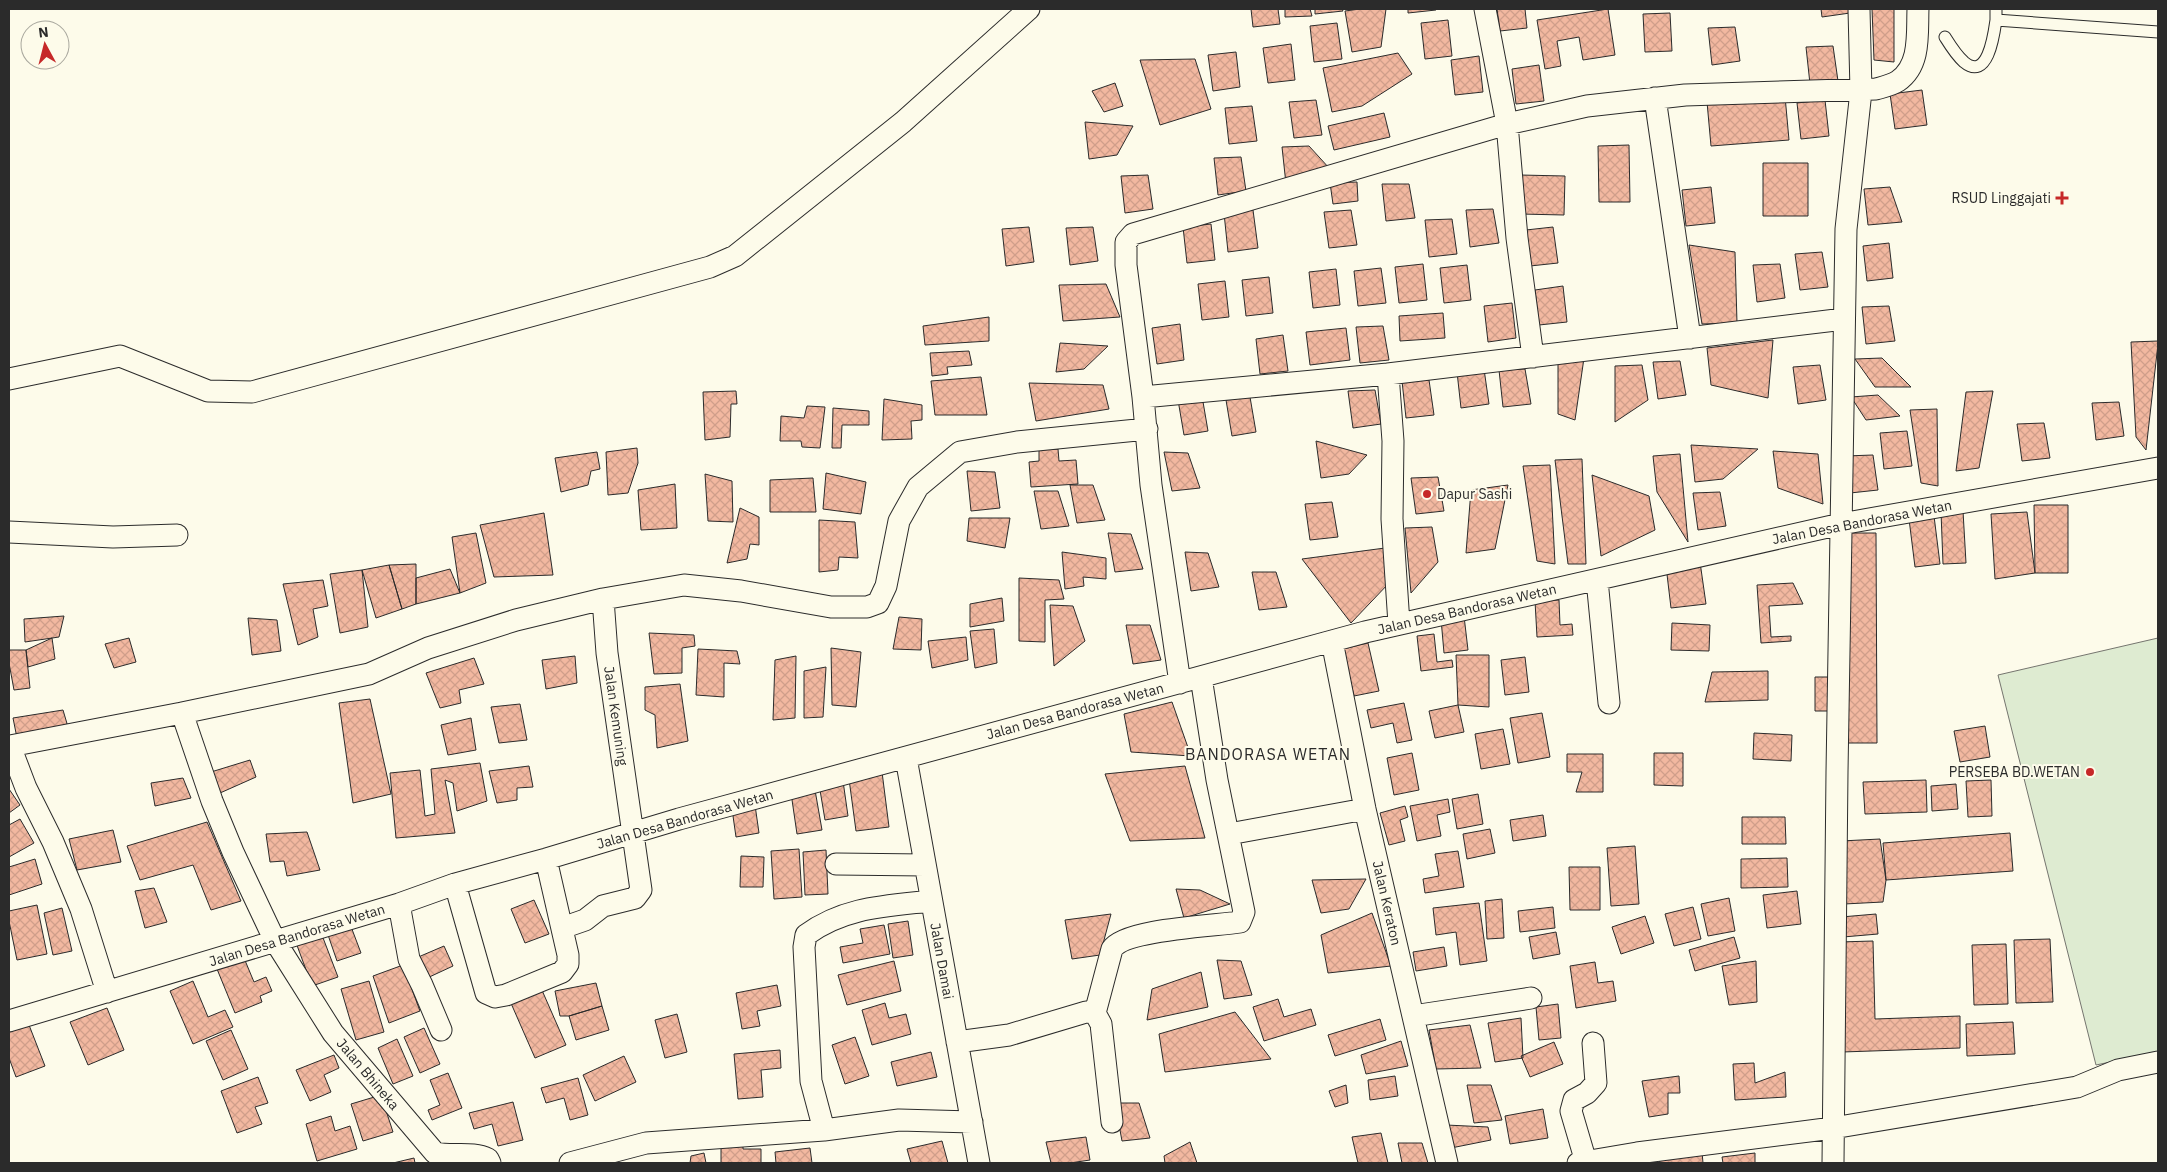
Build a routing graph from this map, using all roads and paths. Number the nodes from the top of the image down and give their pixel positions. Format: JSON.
{"nodes":[{"id":1,"x":1028,"y":9,"type":"edge"},
{"id":2,"x":1485,"y":9,"type":"edge"},
{"id":3,"x":1859,"y":9,"type":"edge"},
{"id":4,"x":1918,"y":9,"type":"edge"},
{"id":5,"x":1996,"y":15,"type":"edge"},
{"id":6,"x":2158,"y":32,"type":"edge"},
{"id":7,"x":1945,"y":37,"type":"dead end"},
{"id":8,"x":1861,"y":91,"type":"junction"},
{"id":9,"x":1655,"y":98,"type":"junction"},
{"id":10,"x":1507,"y":124,"type":"junction"},
{"id":11,"x":1844,"y":320,"type":"junction"},
{"id":12,"x":1690,"y":338,"type":"junction"},
{"id":13,"x":1533,"y":357,"type":"junction"},
{"id":14,"x":1388,"y":374,"type":"junction"},
{"id":15,"x":9,"y":379,"type":"edge"},
{"id":16,"x":1143,"y":397,"type":"junction"},
{"id":17,"x":1146,"y":429,"type":"junction"},
{"id":18,"x":2158,"y":468,"type":"edge"},
{"id":19,"x":1841,"y":524,"type":"junction"},
{"id":20,"x":9,"y":532,"type":"edge"},
{"id":21,"x":177,"y":535,"type":"dead end"},
{"id":22,"x":1597,"y":580,"type":"junction"},
{"id":23,"x":603,"y":599,"type":"junction"},
{"id":24,"x":1399,"y":624,"type":"junction"},
{"id":25,"x":1332,"y":641,"type":"junction"},
{"id":26,"x":1201,"y":677,"type":"junction"},
{"id":27,"x":1180,"y":682,"type":"junction"},
{"id":28,"x":1610,"y":704,"type":"dead end"},
{"id":29,"x":182,"y":713,"type":"junction"},
{"id":30,"x":9,"y":746,"type":"edge"},
{"id":31,"x":906,"y":758,"type":"junction"},
{"id":32,"x":1365,"y":809,"type":"junction"},
{"id":33,"x":633,"y":833,"type":"junction"},
{"id":34,"x":1229,"y":834,"type":"junction"},
{"id":35,"x":546,"y":859,"type":"junction"},
{"id":36,"x":836,"y":864,"type":"dead end"},
{"id":37,"x":925,"y":865,"type":"junction"},
{"id":38,"x":455,"y":884,"type":"junction"},
{"id":39,"x":931,"y":901,"type":"junction"},
{"id":40,"x":399,"y":904,"type":"junction"},
{"id":41,"x":562,"y":928,"type":"junction"},
{"id":42,"x":276,"y":941,"type":"junction"},
{"id":43,"x":107,"y":992,"type":"junction"},
{"id":44,"x":1531,"y":998,"type":"dead end"},
{"id":45,"x":1095,"y":1013,"type":"junction"},
{"id":46,"x":1413,"y":1016,"type":"junction"},
{"id":47,"x":9,"y":1021,"type":"edge"},
{"id":48,"x":440,"y":1030,"type":"dead end"},
{"id":49,"x":957,"y":1042,"type":"junction"},
{"id":50,"x":1593,"y":1043,"type":"dead end"},
{"id":51,"x":2158,"y":1062,"type":"edge"},
{"id":52,"x":972,"y":1122,"type":"junction"},
{"id":53,"x":1112,"y":1122,"type":"dead end"},
{"id":54,"x":1833,"y":1128,"type":"junction"},
{"id":55,"x":824,"y":1130,"type":"junction"},
{"id":56,"x":1654,"y":1157,"type":"edge"},
{"id":57,"x":490,"y":1163,"type":"edge"},
{"id":58,"x":570,"y":1163,"type":"edge"},
{"id":59,"x":979,"y":1163,"type":"edge"},
{"id":60,"x":1446,"y":1163,"type":"edge"},
{"id":61,"x":1582,"y":1163,"type":"edge"},
{"id":62,"x":1833,"y":1163,"type":"edge"}],
"edges":[{"from":1,"to":15,"type":"street"},
{"from":2,"to":10,"type":"street"},
{"from":3,"to":8,"type":"street"},
{"from":4,"to":8,"type":"street"},
{"from":5,"to":6,"type":"lane"},
{"from":5,"to":7,"type":"lane"},
{"from":8,"to":9,"type":"street"},
{"from":8,"to":11,"type":"street"},
{"from":9,"to":10,"type":"street"},
{"from":9,"to":12,"type":"street"},
{"from":10,"to":13,"type":"street"},
{"from":10,"to":16,"type":"street"},
{"from":11,"to":12,"type":"street"},
{"from":11,"to":19,"type":"street"},
{"from":12,"to":13,"type":"street"},
{"from":13,"to":14,"type":"street"},
{"from":14,"to":16,"type":"street"},
{"from":14,"to":24,"type":"street"},
{"from":16,"to":17,"type":"street"},
{"from":17,"to":23,"type":"street"},
{"from":17,"to":27,"type":"street"},
{"from":18,"to":19,"type":"street","name":"Jalan Desa Bandorasa Wetan"},
{"from":19,"to":22,"type":"street","name":"Jalan Desa Bandorasa Wetan"},
{"from":19,"to":54,"type":"street"},
{"from":20,"to":21,"type":"street"},
{"from":22,"to":24,"type":"street","name":"Jalan Desa Bandorasa Wetan"},
{"from":22,"to":28,"type":"street"},
{"from":23,"to":29,"type":"street"},
{"from":23,"to":33,"type":"street","name":"Jalan Kemuning"},
{"from":24,"to":25,"type":"street","name":"Jalan Desa Bandorasa Wetan"},
{"from":25,"to":26,"type":"street","name":"Jalan Desa Bandorasa Wetan"},
{"from":25,"to":32,"type":"street","name":"Jalan Keraton"},
{"from":26,"to":27,"type":"street","name":"Jalan Desa Bandorasa Wetan"},
{"from":26,"to":34,"type":"street"},
{"from":27,"to":31,"type":"street","name":"Jalan Desa Bandorasa Wetan"},
{"from":29,"to":30,"type":"street"},
{"from":29,"to":42,"type":"street","name":"Jalan Bhineka"},
{"from":30,"to":43,"type":"street"},
{"from":31,"to":33,"type":"street","name":"Jalan Desa Bandorasa Wetan"},
{"from":31,"to":37,"type":"street","name":"Jalan Damai"},
{"from":32,"to":34,"type":"street"},
{"from":32,"to":46,"type":"street","name":"Jalan Keraton"},
{"from":33,"to":35,"type":"street","name":"Jalan Desa Bandorasa Wetan"},
{"from":33,"to":41,"type":"street","name":"Jalan Kemuning"},
{"from":34,"to":45,"type":"street"},
{"from":35,"to":38,"type":"street","name":"Jalan Desa Bandorasa Wetan"},
{"from":35,"to":41,"type":"street"},
{"from":36,"to":37,"type":"street"},
{"from":37,"to":39,"type":"street","name":"Jalan Damai"},
{"from":38,"to":40,"type":"street","name":"Jalan Desa Bandorasa Wetan"},
{"from":38,"to":41,"type":"street"},
{"from":39,"to":49,"type":"street","name":"Jalan Damai"},
{"from":39,"to":55,"type":"street"},
{"from":40,"to":42,"type":"street","name":"Jalan Desa Bandorasa Wetan"},
{"from":40,"to":48,"type":"street"},
{"from":42,"to":43,"type":"street","name":"Jalan Desa Bandorasa Wetan"},
{"from":42,"to":57,"type":"street","name":"Jalan Bhineka"},
{"from":43,"to":47,"type":"street","name":"Jalan Desa Bandorasa Wetan"},
{"from":44,"to":46,"type":"street"},
{"from":45,"to":49,"type":"street"},
{"from":45,"to":53,"type":"street"},
{"from":46,"to":60,"type":"street","name":"Jalan Keraton"},
{"from":49,"to":52,"type":"street","name":"Jalan Damai"},
{"from":50,"to":61,"type":"street"},
{"from":51,"to":54,"type":"street"},
{"from":52,"to":55,"type":"street"},
{"from":52,"to":59,"type":"street","name":"Jalan Damai"},
{"from":54,"to":56,"type":"street"},
{"from":54,"to":62,"type":"street"},
{"from":55,"to":58,"type":"street"},
{"from":56,"to":61,"type":"street"}]}
